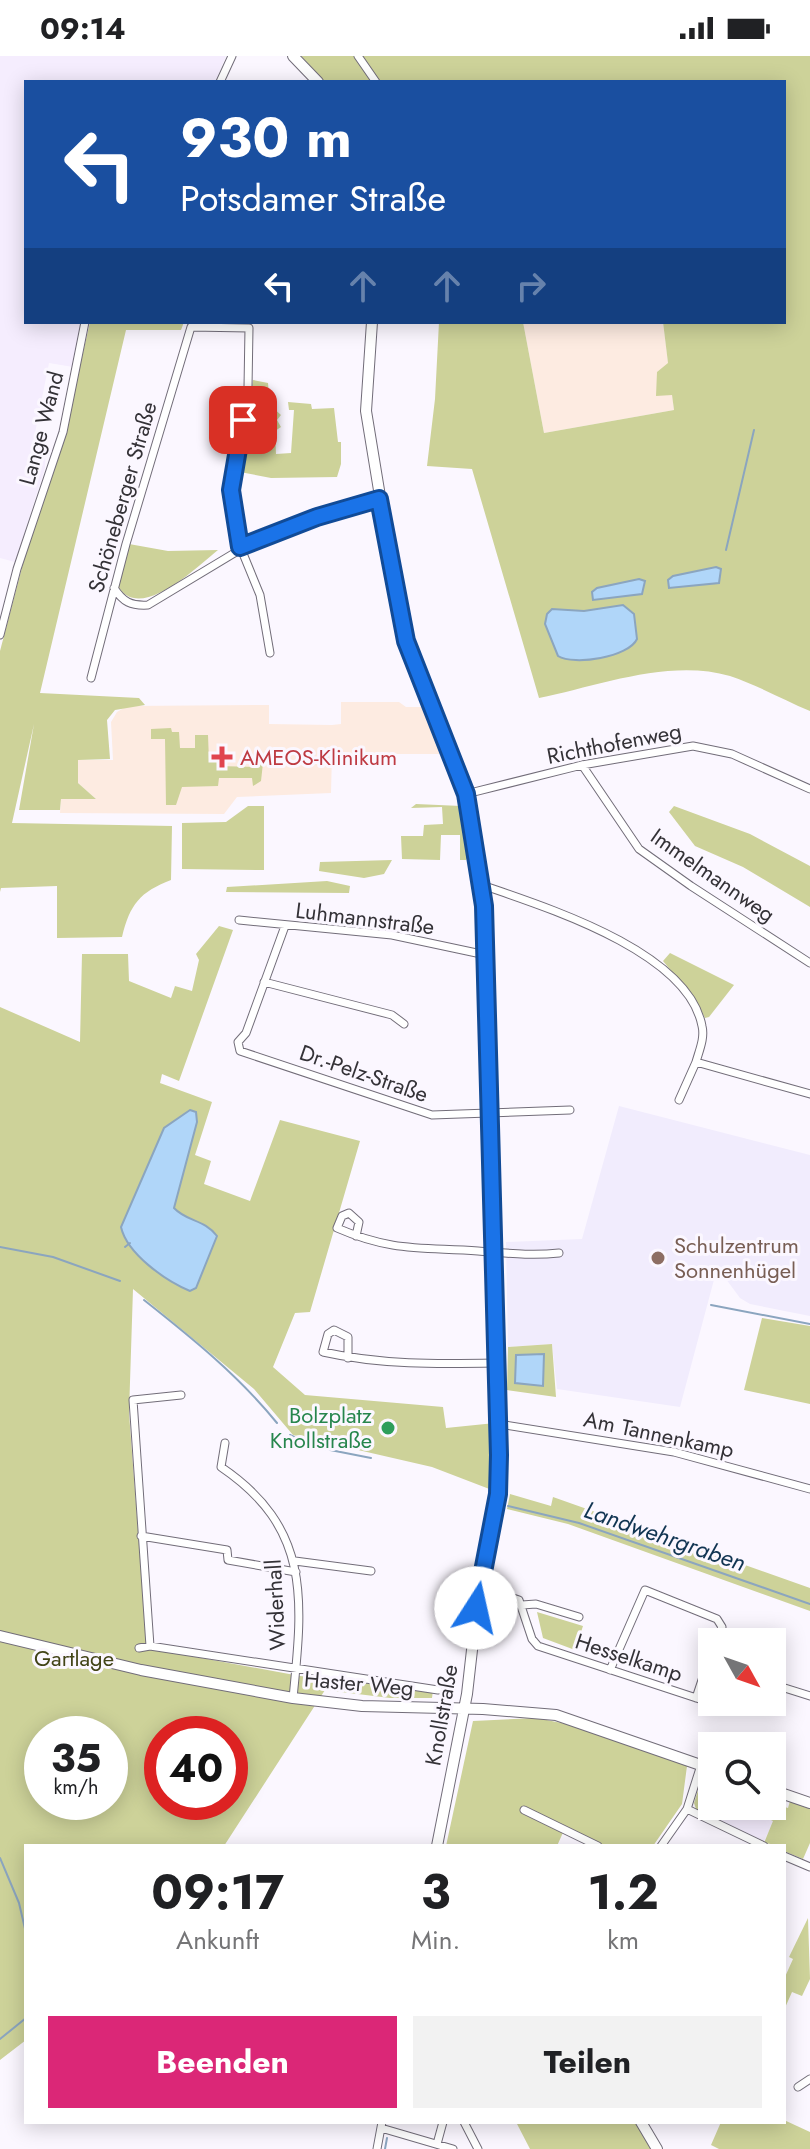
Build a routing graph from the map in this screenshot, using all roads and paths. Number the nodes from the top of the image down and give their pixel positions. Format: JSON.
{"nodes":[{"id":1,"x":232,"y":56,"type":"edge"},
{"id":2,"x":293,"y":56,"type":"edge"},
{"id":3,"x":358,"y":56,"type":"edge"},
{"id":4,"x":221,"y":80,"type":"edge"},
{"id":5,"x":316,"y":80,"type":"edge"},
{"id":6,"x":375,"y":80,"type":"edge"},
{"id":7,"x":85,"y":324,"type":"edge"},
{"id":8,"x":372,"y":324,"type":"edge"},
{"id":9,"x":379,"y":499,"type":"junction"},
{"id":10,"x":240,"y":547,"type":"junction"},
{"id":11,"x":114,"y":588,"type":"junction"},
{"id":12,"x":0,"y":635,"type":"edge"},
{"id":13,"x":270,"y":653,"type":"dead end"},
{"id":14,"x":91,"y":678,"type":"dead end"},
{"id":15,"x":582,"y":765,"type":"junction"},
{"id":16,"x":810,"y":789,"type":"edge"},
{"id":17,"x":466,"y":794,"type":"junction"},
{"id":18,"x":482,"y":885,"type":"junction"},
{"id":19,"x":239,"y":920,"type":"dead end"},
{"id":20,"x":285,"y":926,"type":"junction"},
{"id":21,"x":486,"y":955,"type":"junction"},
{"id":22,"x":810,"y":963,"type":"edge"},
{"id":23,"x":264,"y":982,"type":"junction"},
{"id":24,"x":404,"y":1024,"type":"dead end"},
{"id":25,"x":696,"y":1062,"type":"junction"},
{"id":26,"x":810,"y":1094,"type":"edge"},
{"id":27,"x":679,"y":1100,"type":"dead end"},
{"id":28,"x":570,"y":1110,"type":"dead end"},
{"id":29,"x":489,"y":1113,"type":"junction"},
{"id":30,"x":356,"y":1236,"type":"dead end"},
{"id":31,"x":493,"y":1253,"type":"junction"},
{"id":32,"x":559,"y":1253,"type":"dead end"},
{"id":33,"x":348,"y":1358,"type":"dead end"},
{"id":34,"x":495,"y":1363,"type":"junction"},
{"id":35,"x":181,"y":1395,"type":"dead end"},
{"id":36,"x":499,"y":1424,"type":"junction"},
{"id":37,"x":225,"y":1443,"type":"dead end"},
{"id":38,"x":810,"y":1489,"type":"edge"},
{"id":39,"x":141,"y":1536,"type":"junction"},
{"id":40,"x":295,"y":1561,"type":"junction"},
{"id":41,"x":371,"y":1571,"type":"dead end"},
{"id":42,"x":296,"y":1572,"type":"junction"},
{"id":43,"x":480,"y":1587,"type":"junction"},
{"id":44,"x":522,"y":1605,"type":"junction"},
{"id":45,"x":579,"y":1617,"type":"dead end"},
{"id":46,"x":722,"y":1628,"type":"edge"},
{"id":47,"x":0,"y":1636,"type":"edge"},
{"id":48,"x":150,"y":1646,"type":"junction"},
{"id":49,"x":139,"y":1648,"type":"dead end"},
{"id":50,"x":296,"y":1669,"type":"junction"},
{"id":51,"x":610,"y":1670,"type":"junction"},
{"id":52,"x":786,"y":1688,"type":"edge"},
{"id":53,"x":438,"y":1690,"type":"dead end"},
{"id":54,"x":698,"y":1692,"type":"edge"},
{"id":55,"x":810,"y":1696,"type":"edge"},
{"id":56,"x":293,"y":1698,"type":"junction"},
{"id":57,"x":696,"y":1698,"type":"joint"},
{"id":58,"x":465,"y":1709,"type":"junction"},
{"id":59,"x":698,"y":1764,"type":"edge"},
{"id":60,"x":698,"y":1774,"type":"edge"},
{"id":61,"x":786,"y":1795,"type":"edge"},
{"id":62,"x":810,"y":1803,"type":"edge"},
{"id":63,"x":687,"y":1809,"type":"junction"},
{"id":64,"x":524,"y":1810,"type":"dead end"},
{"id":65,"x":437,"y":1844,"type":"edge"},
{"id":66,"x":594,"y":1844,"type":"edge"},
{"id":67,"x":662,"y":1844,"type":"edge"},
{"id":68,"x":760,"y":1844,"type":"edge"},
{"id":69,"x":786,"y":1857,"type":"edge"},
{"id":70,"x":810,"y":1867,"type":"edge"},
{"id":71,"x":810,"y":2079,"type":"edge"},
{"id":72,"x":798,"y":2087,"type":"dead end"},
{"id":73,"x":442,"y":2124,"type":"edge"},
{"id":74,"x":465,"y":2124,"type":"edge"},
{"id":75,"x":642,"y":2124,"type":"edge"},
{"id":76,"x":381,"y":2125,"type":"edge"},
{"id":77,"x":437,"y":2144,"type":"junction"},
{"id":78,"x":377,"y":2149,"type":"edge"},
{"id":79,"x":453,"y":2149,"type":"edge"},
{"id":80,"x":478,"y":2149,"type":"edge"},
{"id":81,"x":657,"y":2149,"type":"edge"}],
"edges":[{"from":1,"to":4,"type":"street"},
{"from":2,"to":5,"type":"street"},
{"from":3,"to":6,"type":"street"},
{"from":7,"to":12,"type":"street","name":"Lange Wand"},
{"from":8,"to":9,"type":"street","name":"Knollstraße"},
{"from":9,"to":10,"type":"street"},
{"from":9,"to":17,"type":"street","name":"Knollstraße"},
{"from":10,"to":11,"type":"street"},
{"from":10,"to":11,"type":"street","name":"Schöneberger Straße"},
{"from":10,"to":13,"type":"street"},
{"from":11,"to":14,"type":"street","name":"Schöneberger Straße"},
{"from":15,"to":16,"type":"street","name":"Richthofenweg"},
{"from":15,"to":17,"type":"street","name":"Richthofenweg"},
{"from":15,"to":22,"type":"street","name":"Immelmannweg"},
{"from":17,"to":18,"type":"street","name":"Knollstraße"},
{"from":18,"to":21,"type":"street","name":"Knollstraße"},
{"from":18,"to":25,"type":"street"},
{"from":19,"to":20,"type":"street","name":"Luhmannstraße"},
{"from":20,"to":21,"type":"street","name":"Luhmannstraße"},
{"from":20,"to":23,"type":"street"},
{"from":21,"to":29,"type":"street","name":"Knollstraße"},
{"from":23,"to":24,"type":"street"},
{"from":23,"to":29,"type":"street","name":"Dr.-Pelz-Straße"},
{"from":25,"to":26,"type":"street"},
{"from":25,"to":27,"type":"street"},
{"from":28,"to":29,"type":"street"},
{"from":29,"to":31,"type":"street","name":"Knollstraße"},
{"from":30,"to":31,"type":"street"},
{"from":31,"to":32,"type":"street"},
{"from":31,"to":34,"type":"street","name":"Knollstraße"},
{"from":33,"to":34,"type":"street"},
{"from":34,"to":36,"type":"street","name":"Knollstraße"},
{"from":35,"to":39,"type":"street"},
{"from":36,"to":38,"type":"street","name":"Am Tannenkamp"},
{"from":36,"to":43,"type":"street","name":"Knollstraße"},
{"from":37,"to":40,"type":"street","name":"Widerhall"},
{"from":39,"to":42,"type":"street"},
{"from":39,"to":48,"type":"street"},
{"from":40,"to":41,"type":"street"},
{"from":40,"to":42,"type":"street","name":"Widerhall"},
{"from":42,"to":50,"type":"street","name":"Widerhall"},
{"from":43,"to":44,"type":"street","name":"Hesselkamp"},
{"from":43,"to":58,"type":"street","name":"Knollstraße"},
{"from":44,"to":45,"type":"street","name":"Hesselkamp"},
{"from":44,"to":51,"type":"street","name":"Hesselkamp"},
{"from":46,"to":51,"type":"street"},
{"from":47,"to":56,"type":"street","name":"Haster Weg"},
{"from":48,"to":49,"type":"street","name":"Haster Weg"},
{"from":48,"to":50,"type":"street","name":"Haster Weg"},
{"from":50,"to":53,"type":"street","name":"Haster Weg"},
{"from":50,"to":56,"type":"street","name":"Widerhall"},
{"from":51,"to":57,"type":"street","name":"Hesselkamp"},
{"from":52,"to":55,"type":"street"},
{"from":54,"to":57,"type":"street"},
{"from":56,"to":58,"type":"street","name":"Haster Weg"},
{"from":58,"to":59,"type":"street","name":"Haster Weg"},
{"from":58,"to":65,"type":"street","name":"Knollstraße"},
{"from":60,"to":63,"type":"street"},
{"from":61,"to":62,"type":"street"},
{"from":63,"to":67,"type":"street"},
{"from":63,"to":68,"type":"street"},
{"from":64,"to":66,"type":"street"},
{"from":69,"to":70,"type":"street"},
{"from":71,"to":72,"type":"street"},
{"from":73,"to":77,"type":"street"},
{"from":74,"to":80,"type":"street"},
{"from":75,"to":81,"type":"street"},
{"from":76,"to":77,"type":"street"},
{"from":76,"to":78,"type":"street"},
{"from":77,"to":79,"type":"street"}]}
